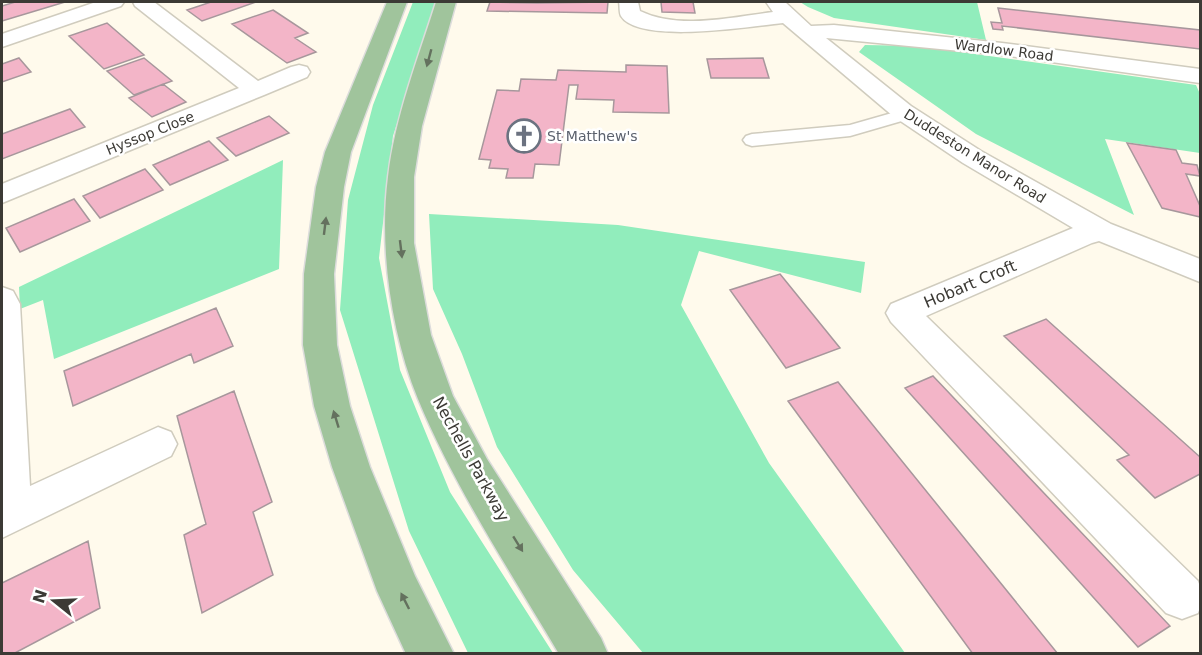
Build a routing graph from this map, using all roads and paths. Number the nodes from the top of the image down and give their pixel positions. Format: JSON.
{"nodes":[{"id":1,"x":114,"y":2,"type":"edge"},
{"id":2,"x":142,"y":2,"type":"edge"},
{"id":3,"x":397,"y":2,"type":"edge"},
{"id":4,"x":446,"y":2,"type":"edge"},
{"id":5,"x":629,"y":2,"type":"edge"},
{"id":6,"x":781,"y":9,"type":"edge"},
{"id":7,"x":808,"y":32,"type":"junction"},
{"id":8,"x":2,"y":41,"type":"edge"},
{"id":9,"x":299,"y":72,"type":"dead end"},
{"id":10,"x":1200,"y":76,"type":"edge"},
{"id":11,"x":256,"y":90,"type":"junction"},
{"id":12,"x":906,"y":114,"type":"junction"},
{"id":13,"x":752,"y":140,"type":"dead end"},
{"id":14,"x":2,"y":194,"type":"edge"},
{"id":15,"x":1101,"y":231,"type":"junction"},
{"id":16,"x":1200,"y":271,"type":"edge"},
{"id":17,"x":2,"y":299,"type":"edge"},
{"id":18,"x":158,"y":444,"type":"dead end"},
{"id":19,"x":6,"y":517,"type":"edge"},
{"id":20,"x":1182,"y":597,"type":"dead end"},
{"id":21,"x":431,"y":654,"type":"edge"},
{"id":22,"x":585,"y":654,"type":"edge"}],
"edges":[{"from":1,"to":8,"type":"street"},
{"from":2,"to":11,"type":"street"},
{"from":21,"to":3,"type":"main road","one_way":true},
{"from":4,"to":22,"type":"main road","name":"Nechells Parkway","one_way":true},
{"from":5,"to":6,"type":"street"},
{"from":6,"to":7,"type":"street","name":"Duddeston Manor Road"},
{"from":7,"to":10,"type":"street","name":"Wardlow Road"},
{"from":7,"to":12,"type":"street","name":"Duddeston Manor Road"},
{"from":9,"to":11,"type":"street","name":"Hyssop Close"},
{"from":11,"to":14,"type":"street","name":"Hyssop Close"},
{"from":12,"to":13,"type":"lane"},
{"from":12,"to":15,"type":"street","name":"Duddeston Manor Road"},
{"from":15,"to":16,"type":"street","name":"Duddeston Manor Road"},
{"from":15,"to":20,"type":"street","name":"Hobart Croft"},
{"from":17,"to":19,"type":"street"},
{"from":18,"to":19,"type":"street"}]}
